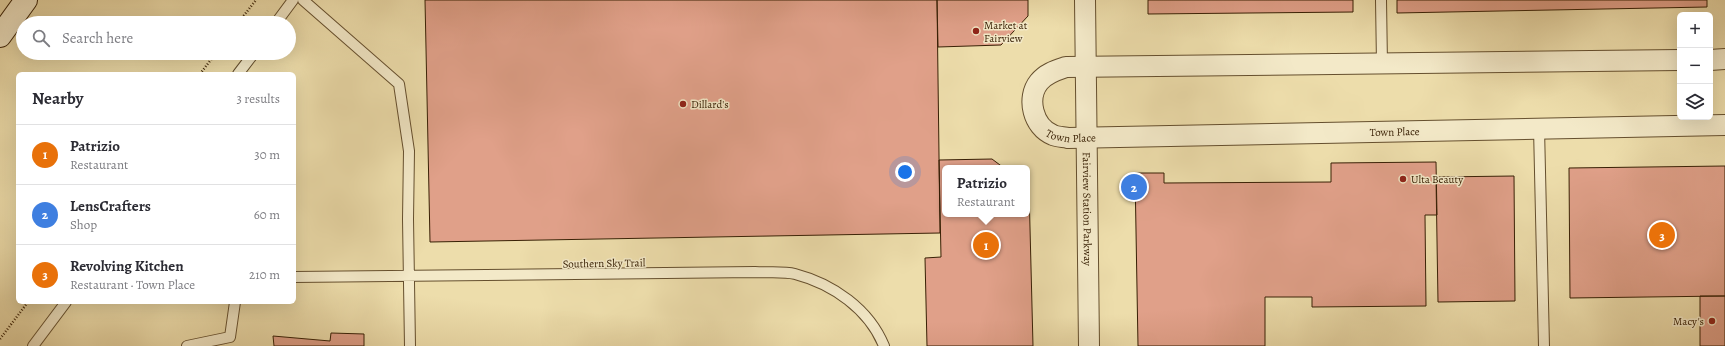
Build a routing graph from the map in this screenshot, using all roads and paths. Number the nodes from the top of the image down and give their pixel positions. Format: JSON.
{"nodes":[{"id":1,"x":26,"y":0,"type":"edge"},
{"id":2,"x":256,"y":0,"type":"edge"},
{"id":3,"x":294,"y":0,"type":"edge"},
{"id":4,"x":303,"y":0,"type":"edge"},
{"id":5,"x":1084,"y":0,"type":"edge"},
{"id":6,"x":1381,"y":0,"type":"edge"},
{"id":7,"x":243,"y":16,"type":"edge"},
{"id":8,"x":281,"y":16,"type":"edge"},
{"id":9,"x":0,"y":36,"type":"edge"},
{"id":10,"x":1725,"y":59,"type":"edge"},
{"id":11,"x":211,"y":60,"type":"edge"},
{"id":12,"x":249,"y":60,"type":"edge"},
{"id":13,"x":1677,"y":60,"type":"edge"},
{"id":14,"x":1713,"y":60,"type":"edge"},
{"id":15,"x":1382,"y":64,"type":"junction"},
{"id":16,"x":1085,"y":68,"type":"junction"},
{"id":17,"x":202,"y":72,"type":"edge"},
{"id":18,"x":240,"y":72,"type":"edge"},
{"id":19,"x":1725,"y":125,"type":"edge"},
{"id":20,"x":1539,"y":128,"type":"junction"},
{"id":21,"x":1086,"y":136,"type":"junction"},
{"id":22,"x":296,"y":277,"type":"edge"},
{"id":23,"x":408,"y":277,"type":"junction"},
{"id":24,"x":26,"y":304,"type":"edge"},
{"id":25,"x":64,"y":304,"type":"edge"},
{"id":26,"x":235,"y":304,"type":"edge"},
{"id":27,"x":0,"y":339,"type":"edge"},
{"id":28,"x":33,"y":346,"type":"edge"},
{"id":29,"x":187,"y":346,"type":"edge"},
{"id":30,"x":410,"y":346,"type":"edge"},
{"id":31,"x":884,"y":346,"type":"edge"},
{"id":32,"x":1090,"y":346,"type":"edge"},
{"id":33,"x":1544,"y":346,"type":"edge"}],
"edges":[{"from":1,"to":9,"type":"main road"},
{"from":2,"to":7,"type":"path"},
{"from":3,"to":8,"type":"lane"},
{"from":4,"to":23,"type":"lane"},
{"from":5,"to":16,"type":"street","name":"Fairview Station Parkway"},
{"from":6,"to":15,"type":"lane"},
{"from":10,"to":14,"type":"street"},
{"from":11,"to":17,"type":"path"},
{"from":12,"to":18,"type":"lane"},
{"from":13,"to":15,"type":"street","name":"Town Place"},
{"from":15,"to":16,"type":"street","name":"Town Place"},
{"from":16,"to":21,"type":"street","name":"Fairview Station Parkway"},
{"from":16,"to":21,"type":"street","name":"Town Place"},
{"from":19,"to":20,"type":"street","name":"Town Place"},
{"from":20,"to":21,"type":"street","name":"Town Place"},
{"from":20,"to":33,"type":"lane"},
{"from":21,"to":32,"type":"street","name":"Fairview Station Parkway"},
{"from":22,"to":23,"type":"lane","name":"Southern Sky Trail"},
{"from":23,"to":30,"type":"lane"},
{"from":23,"to":31,"type":"lane","name":"Southern Sky Trail"},
{"from":24,"to":27,"type":"path"},
{"from":25,"to":28,"type":"lane"},
{"from":26,"to":29,"type":"lane"}]}
